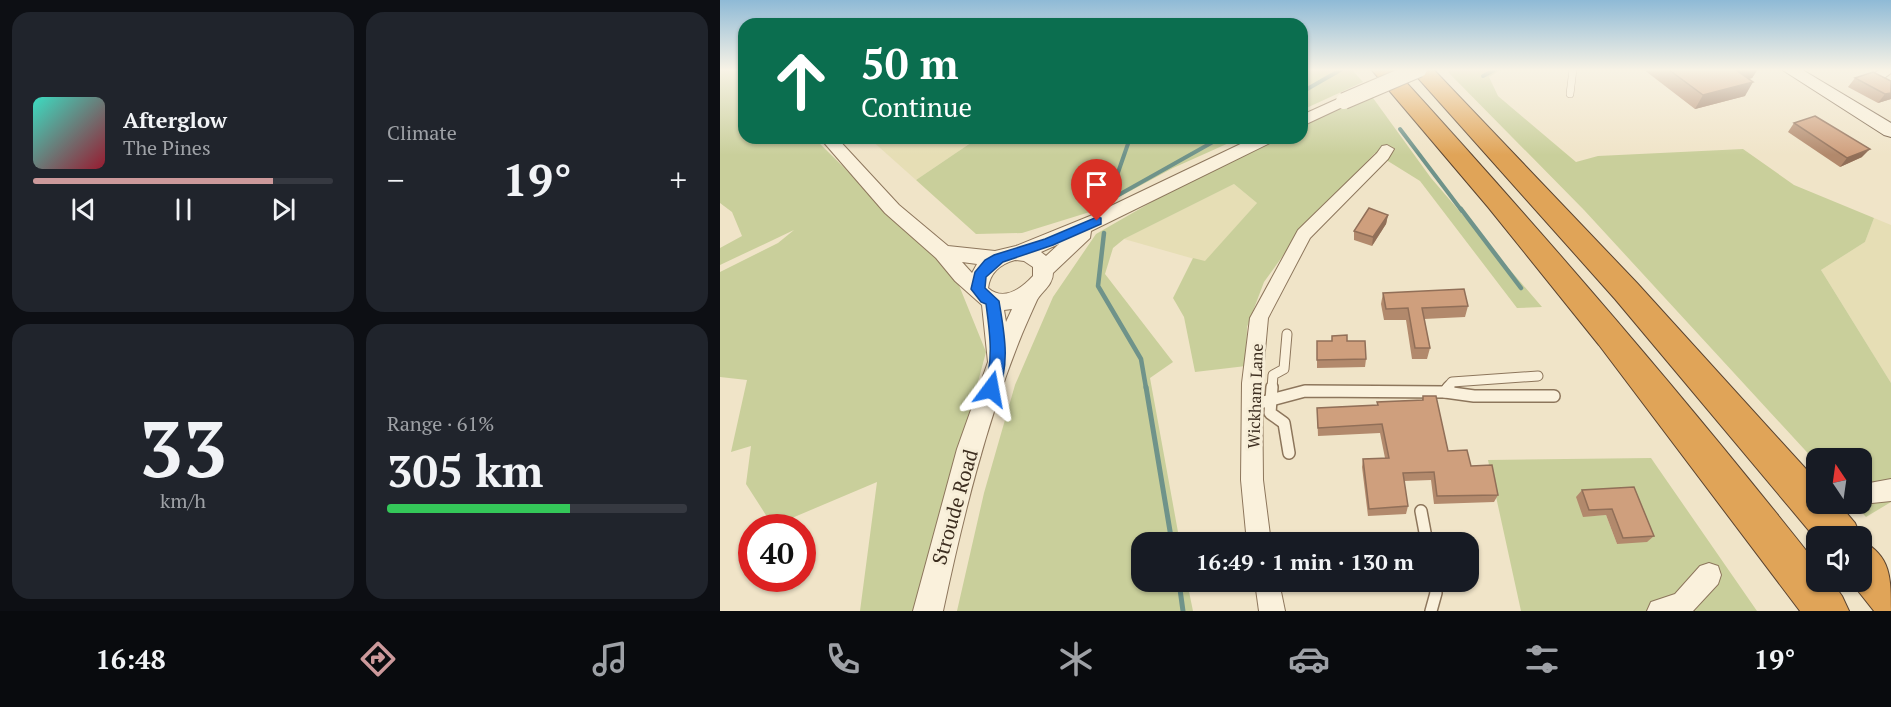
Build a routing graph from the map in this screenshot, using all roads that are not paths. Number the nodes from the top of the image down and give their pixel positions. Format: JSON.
{"nodes":[{"id":1,"x":1352,"y":98,"type":"edge"},
{"id":2,"x":1407,"y":98,"type":"edge"},
{"id":3,"x":1446,"y":98,"type":"edge"},
{"id":4,"x":1836,"y":98,"type":"edge"},
{"id":5,"x":1308,"y":118,"type":"edge"},
{"id":6,"x":1891,"y":131,"type":"edge"},
{"id":7,"x":833,"y":144,"type":"edge"},
{"id":8,"x":1254,"y":144,"type":"edge"},
{"id":9,"x":1387,"y":149,"type":"dead end"},
{"id":10,"x":1097,"y":221,"type":"junction"},
{"id":11,"x":943,"y":253,"type":"junction"},
{"id":12,"x":1019,"y":254,"type":"junction"},
{"id":13,"x":998,"y":259,"type":"junction"},
{"id":14,"x":1044,"y":270,"type":"junction"},
{"id":15,"x":1030,"y":293,"type":"junction"},
{"id":16,"x":985,"y":295,"type":"junction"},
{"id":17,"x":1287,"y":334,"type":"dead end"},
{"id":18,"x":998,"y":369,"type":"junction"},
{"id":19,"x":1538,"y":376,"type":"dead end"},
{"id":20,"x":1445,"y":392,"type":"junction"},
{"id":21,"x":1554,"y":396,"type":"dead end"},
{"id":22,"x":1262,"y":403,"type":"junction"},
{"id":23,"x":1289,"y":453,"type":"dead end"},
{"id":24,"x":1421,"y":511,"type":"dead end"},
{"id":25,"x":1831,"y":526,"type":"edge"},
{"id":26,"x":1258,"y":532,"type":"edge"},
{"id":27,"x":1425,"y":532,"type":"edge"},
{"id":28,"x":1872,"y":574,"type":"edge"},
{"id":29,"x":1709,"y":575,"type":"dead end"},
{"id":30,"x":1269,"y":592,"type":"edge"},
{"id":31,"x":1436,"y":592,"type":"edge"},
{"id":32,"x":1891,"y":597,"type":"edge"},
{"id":33,"x":928,"y":611,"type":"edge"},
{"id":34,"x":1272,"y":611,"type":"edge"},
{"id":35,"x":1431,"y":611,"type":"edge"},
{"id":36,"x":1660,"y":611,"type":"edge"},
{"id":37,"x":1827,"y":611,"type":"edge"}],
"edges":[{"from":1,"to":5,"type":"street","bridge":true},
{"from":2,"to":37,"type":"highway"},
{"from":3,"to":25,"type":"highway"},
{"from":4,"to":6,"type":"main road"},
{"from":7,"to":11,"type":"street"},
{"from":8,"to":10,"type":"street"},
{"from":9,"to":22,"type":"street","name":"Wickham Lane"},
{"from":10,"to":12,"type":"street"},
{"from":10,"to":14,"type":"street"},
{"from":11,"to":13,"type":"street"},
{"from":11,"to":16,"type":"street"},
{"from":12,"to":13,"type":"street"},
{"from":12,"to":14,"type":"street"},
{"from":13,"to":16,"type":"street"},
{"from":14,"to":15,"type":"street"},
{"from":15,"to":16,"type":"street"},
{"from":15,"to":18,"type":"street","name":"Stroude Road"},
{"from":16,"to":18,"type":"street","name":"Stroude Road"},
{"from":17,"to":22,"type":"lane"},
{"from":18,"to":33,"type":"street","name":"Stroude Road"},
{"from":19,"to":20,"type":"lane"},
{"from":20,"to":21,"type":"lane"},
{"from":20,"to":22,"type":"lane"},
{"from":22,"to":23,"type":"lane"},
{"from":22,"to":26,"type":"street","name":"Wickham Lane"},
{"from":24,"to":27,"type":"lane"},
{"from":28,"to":32,"type":"highway"},
{"from":29,"to":36,"type":"street"},
{"from":30,"to":34,"type":"street"},
{"from":31,"to":35,"type":"lane"}]}
